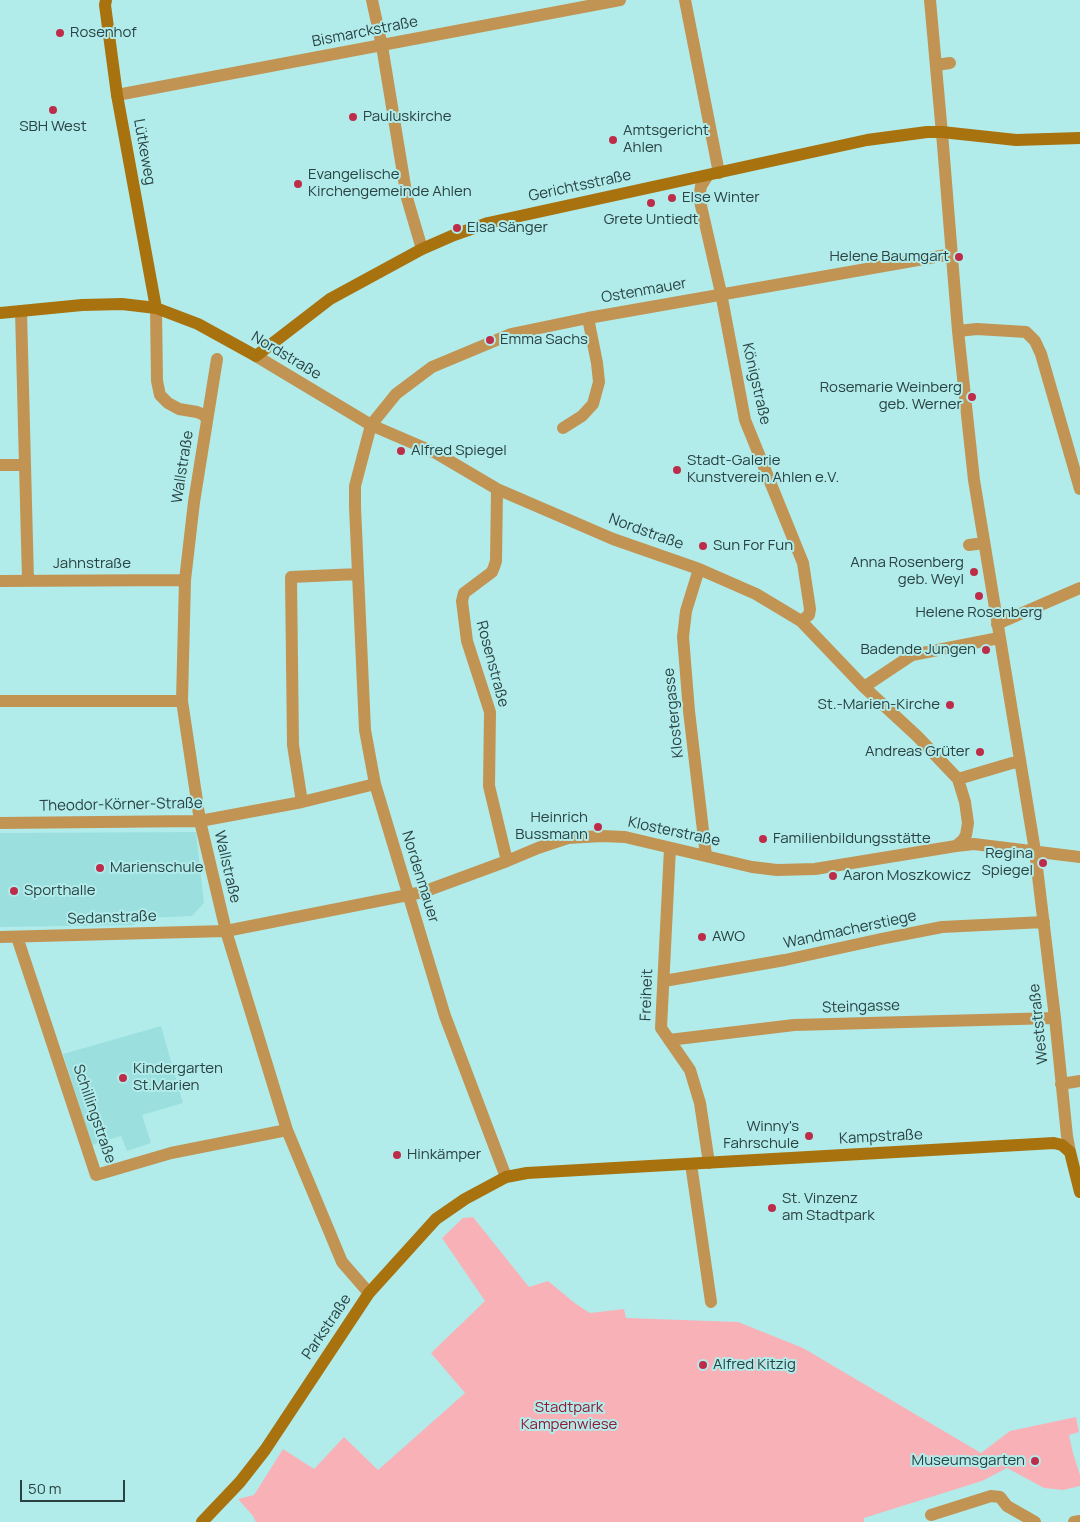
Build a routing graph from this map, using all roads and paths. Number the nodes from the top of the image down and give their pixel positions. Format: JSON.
{"nodes":[{"id":1,"x":106,"y":0,"type":"edge"},
{"id":2,"x":372,"y":0,"type":"edge"},
{"id":3,"x":620,"y":0,"type":"edge"},
{"id":4,"x":685,"y":0,"type":"edge"},
{"id":5,"x":930,"y":0,"type":"edge"},
{"id":6,"x":382,"y":46,"type":"junction"},
{"id":7,"x":950,"y":63,"type":"dead end"},
{"id":8,"x":936,"y":64,"type":"junction"},
{"id":9,"x":117,"y":95,"type":"junction"},
{"id":10,"x":942,"y":132,"type":"junction"},
{"id":11,"x":1080,"y":138,"type":"edge"},
{"id":12,"x":714,"y":174,"type":"junction"},
{"id":13,"x":964,"y":244,"type":"dead end"},
{"id":14,"x":422,"y":249,"type":"junction"},
{"id":15,"x":951,"y":250,"type":"junction"},
{"id":16,"x":721,"y":293,"type":"junction"},
{"id":17,"x":156,"y":308,"type":"junction"},
{"id":18,"x":21,"y":310,"type":"junction"},
{"id":19,"x":0,"y":314,"type":"edge"},
{"id":20,"x":588,"y":318,"type":"junction"},
{"id":21,"x":958,"y":331,"type":"junction"},
{"id":22,"x":256,"y":356,"type":"junction"},
{"id":23,"x":217,"y":359,"type":"dead end"},
{"id":24,"x":207,"y":420,"type":"junction"},
{"id":25,"x":371,"y":425,"type":"junction"},
{"id":26,"x":563,"y":428,"type":"dead end"},
{"id":27,"x":0,"y":465,"type":"edge"},
{"id":28,"x":25,"y":465,"type":"junction"},
{"id":29,"x":497,"y":489,"type":"junction"},
{"id":30,"x":1080,"y":489,"type":"edge"},
{"id":31,"x":984,"y":543,"type":"junction"},
{"id":32,"x":969,"y":545,"type":"dead end"},
{"id":33,"x":699,"y":569,"type":"junction"},
{"id":34,"x":358,"y":574,"type":"junction"},
{"id":35,"x":28,"y":580,"type":"junction"},
{"id":36,"x":184,"y":580,"type":"junction"},
{"id":37,"x":0,"y":581,"type":"edge"},
{"id":38,"x":1080,"y":588,"type":"edge"},
{"id":39,"x":800,"y":621,"type":"junction"},
{"id":40,"x":996,"y":624,"type":"junction"},
{"id":41,"x":999,"y":638,"type":"junction"},
{"id":42,"x":864,"y":687,"type":"junction"},
{"id":43,"x":0,"y":701,"type":"edge"},
{"id":44,"x":182,"y":701,"type":"junction"},
{"id":45,"x":1020,"y":762,"type":"junction"},
{"id":46,"x":958,"y":779,"type":"junction"},
{"id":47,"x":375,"y":784,"type":"junction"},
{"id":48,"x":302,"y":802,"type":"junction"},
{"id":49,"x":200,"y":821,"type":"junction"},
{"id":50,"x":0,"y":823,"type":"edge"},
{"id":51,"x":956,"y":846,"type":"junction"},
{"id":52,"x":670,"y":848,"type":"junction"},
{"id":53,"x":1035,"y":851,"type":"junction"},
{"id":54,"x":706,"y":856,"type":"junction"},
{"id":55,"x":1078,"y":857,"type":"edge"},
{"id":56,"x":507,"y":861,"type":"junction"},
{"id":57,"x":409,"y":895,"type":"junction"},
{"id":58,"x":1038,"y":922,"type":"junction"},
{"id":59,"x":226,"y":931,"type":"junction"},
{"id":60,"x":0,"y":937,"type":"edge"},
{"id":61,"x":17,"y":937,"type":"junction"},
{"id":62,"x":664,"y":980,"type":"junction"},
{"id":63,"x":1049,"y":1018,"type":"junction"},
{"id":64,"x":669,"y":1040,"type":"junction"},
{"id":65,"x":1080,"y":1081,"type":"edge"},
{"id":66,"x":1061,"y":1084,"type":"junction"},
{"id":67,"x":287,"y":1130,"type":"junction"},
{"id":68,"x":1070,"y":1152,"type":"junction"},
{"id":69,"x":709,"y":1163,"type":"junction"},
{"id":70,"x":691,"y":1164,"type":"junction"},
{"id":71,"x":506,"y":1178,"type":"junction"},
{"id":72,"x":1080,"y":1192,"type":"edge"},
{"id":73,"x":369,"y":1293,"type":"junction"},
{"id":74,"x":711,"y":1302,"type":"dead end"},
{"id":75,"x":931,"y":1515,"type":"dead end"},
{"id":76,"x":1080,"y":1521,"type":"edge"},
{"id":77,"x":202,"y":1522,"type":"edge"},
{"id":78,"x":1035,"y":1522,"type":"edge"},
{"id":79,"x":1074,"y":1522,"type":"edge"}],
"edges":[{"from":1,"to":9,"type":"street","name":"Lütkeweg"},
{"from":2,"to":6,"type":"street"},
{"from":3,"to":6,"type":"street","name":"Bismarckstraße"},
{"from":4,"to":12,"type":"street"},
{"from":5,"to":8,"type":"street","name":"Weststraße"},
{"from":6,"to":9,"type":"street","name":"Bismarckstraße"},
{"from":6,"to":14,"type":"street"},
{"from":7,"to":8,"type":"street"},
{"from":8,"to":10,"type":"street","name":"Weststraße"},
{"from":9,"to":17,"type":"street","name":"Lütkeweg"},
{"from":10,"to":11,"type":"street","name":"Gerichtsstraße"},
{"from":10,"to":12,"type":"street","name":"Gerichtsstraße"},
{"from":10,"to":15,"type":"street","name":"Weststraße"},
{"from":12,"to":14,"type":"street","name":"Gerichtsstraße"},
{"from":12,"to":16,"type":"street","name":"Königstraße"},
{"from":13,"to":15,"type":"street","name":"Ostenmauer"},
{"from":14,"to":22,"type":"street","name":"Gerichtsstraße"},
{"from":15,"to":16,"type":"street","name":"Ostenmauer"},
{"from":15,"to":21,"type":"street","name":"Weststraße"},
{"from":16,"to":20,"type":"street","name":"Ostenmauer"},
{"from":16,"to":39,"type":"street","name":"Königstraße"},
{"from":17,"to":18,"type":"street","name":"Nordstraße"},
{"from":17,"to":22,"type":"street","name":"Nordstraße"},
{"from":17,"to":24,"type":"street","name":"Wallstraße"},
{"from":18,"to":19,"type":"street","name":"Nordstraße"},
{"from":18,"to":28,"type":"street"},
{"from":20,"to":25,"type":"street","name":"Ostenmauer"},
{"from":20,"to":26,"type":"street"},
{"from":21,"to":30,"type":"street"},
{"from":21,"to":31,"type":"street","name":"Weststraße"},
{"from":22,"to":25,"type":"street","name":"Nordstraße"},
{"from":23,"to":24,"type":"street","name":"Wallstraße"},
{"from":24,"to":36,"type":"street","name":"Wallstraße"},
{"from":25,"to":29,"type":"street","name":"Nordstraße"},
{"from":25,"to":34,"type":"street","name":"Nordenmauer"},
{"from":27,"to":28,"type":"street"},
{"from":28,"to":35,"type":"street"},
{"from":29,"to":33,"type":"street","name":"Nordstraße"},
{"from":29,"to":56,"type":"street","name":"Rosenstraße"},
{"from":31,"to":32,"type":"street"},
{"from":31,"to":40,"type":"street","name":"Weststraße"},
{"from":33,"to":39,"type":"street","name":"Nordstraße"},
{"from":33,"to":54,"type":"street","name":"Klostergasse"},
{"from":34,"to":47,"type":"street","name":"Nordenmauer"},
{"from":34,"to":48,"type":"street"},
{"from":35,"to":36,"type":"street","name":"Jahnstraße"},
{"from":35,"to":37,"type":"street","name":"Jahnstraße"},
{"from":36,"to":44,"type":"street","name":"Wallstraße"},
{"from":38,"to":40,"type":"street"},
{"from":39,"to":42,"type":"street","name":"Nordstraße"},
{"from":40,"to":41,"type":"street","name":"Weststraße"},
{"from":41,"to":42,"type":"street"},
{"from":41,"to":45,"type":"street","name":"Weststraße"},
{"from":42,"to":46,"type":"street","name":"Nordstraße"},
{"from":43,"to":44,"type":"street"},
{"from":44,"to":49,"type":"street","name":"Wallstraße"},
{"from":45,"to":46,"type":"street"},
{"from":45,"to":53,"type":"street","name":"Weststraße"},
{"from":46,"to":51,"type":"street","name":"Nordstraße"},
{"from":47,"to":48,"type":"street","name":"Theodor-Körner-Straße"},
{"from":47,"to":57,"type":"street","name":"Nordenmauer"},
{"from":48,"to":49,"type":"street","name":"Theodor-Körner-Straße"},
{"from":49,"to":50,"type":"street","name":"Theodor-Körner-Straße"},
{"from":49,"to":59,"type":"street","name":"Wallstraße"},
{"from":51,"to":53,"type":"street","name":"Klosterstraße"},
{"from":51,"to":54,"type":"street","name":"Klosterstraße"},
{"from":52,"to":54,"type":"street","name":"Klosterstraße"},
{"from":52,"to":56,"type":"street","name":"Klosterstraße"},
{"from":52,"to":62,"type":"street","name":"Freiheit"},
{"from":53,"to":55,"type":"street","name":"Klosterstraße"},
{"from":53,"to":58,"type":"street","name":"Weststraße"},
{"from":56,"to":57,"type":"street","name":"Klosterstraße"},
{"from":57,"to":59,"type":"street","name":"Klosterstraße"},
{"from":57,"to":71,"type":"street","name":"Nordenmauer"},
{"from":58,"to":62,"type":"street","name":"Wandmacherstiege"},
{"from":58,"to":63,"type":"street","name":"Weststraße"},
{"from":59,"to":61,"type":"street","name":"Sedanstraße"},
{"from":59,"to":67,"type":"street","name":"Wallstraße"},
{"from":60,"to":61,"type":"street","name":"Sedanstraße"},
{"from":61,"to":67,"type":"street","name":"Schillingstraße"},
{"from":62,"to":64,"type":"street","name":"Freiheit"},
{"from":63,"to":64,"type":"street","name":"Steingasse"},
{"from":63,"to":66,"type":"street","name":"Weststraße"},
{"from":64,"to":69,"type":"street","name":"Freiheit"},
{"from":65,"to":66,"type":"street"},
{"from":66,"to":68,"type":"street","name":"Weststraße"},
{"from":67,"to":73,"type":"street","name":"Wallstraße"},
{"from":68,"to":69,"type":"street","name":"Kampstraße"},
{"from":68,"to":72,"type":"street","name":"Weststraße"},
{"from":69,"to":70,"type":"street","name":"Kampstraße"},
{"from":70,"to":71,"type":"street","name":"Kampstraße"},
{"from":70,"to":74,"type":"street"},
{"from":71,"to":73,"type":"street","name":"Parkstraße"},
{"from":73,"to":77,"type":"street","name":"Parkstraße"},
{"from":75,"to":78,"type":"street"},
{"from":76,"to":79,"type":"street"}]}
